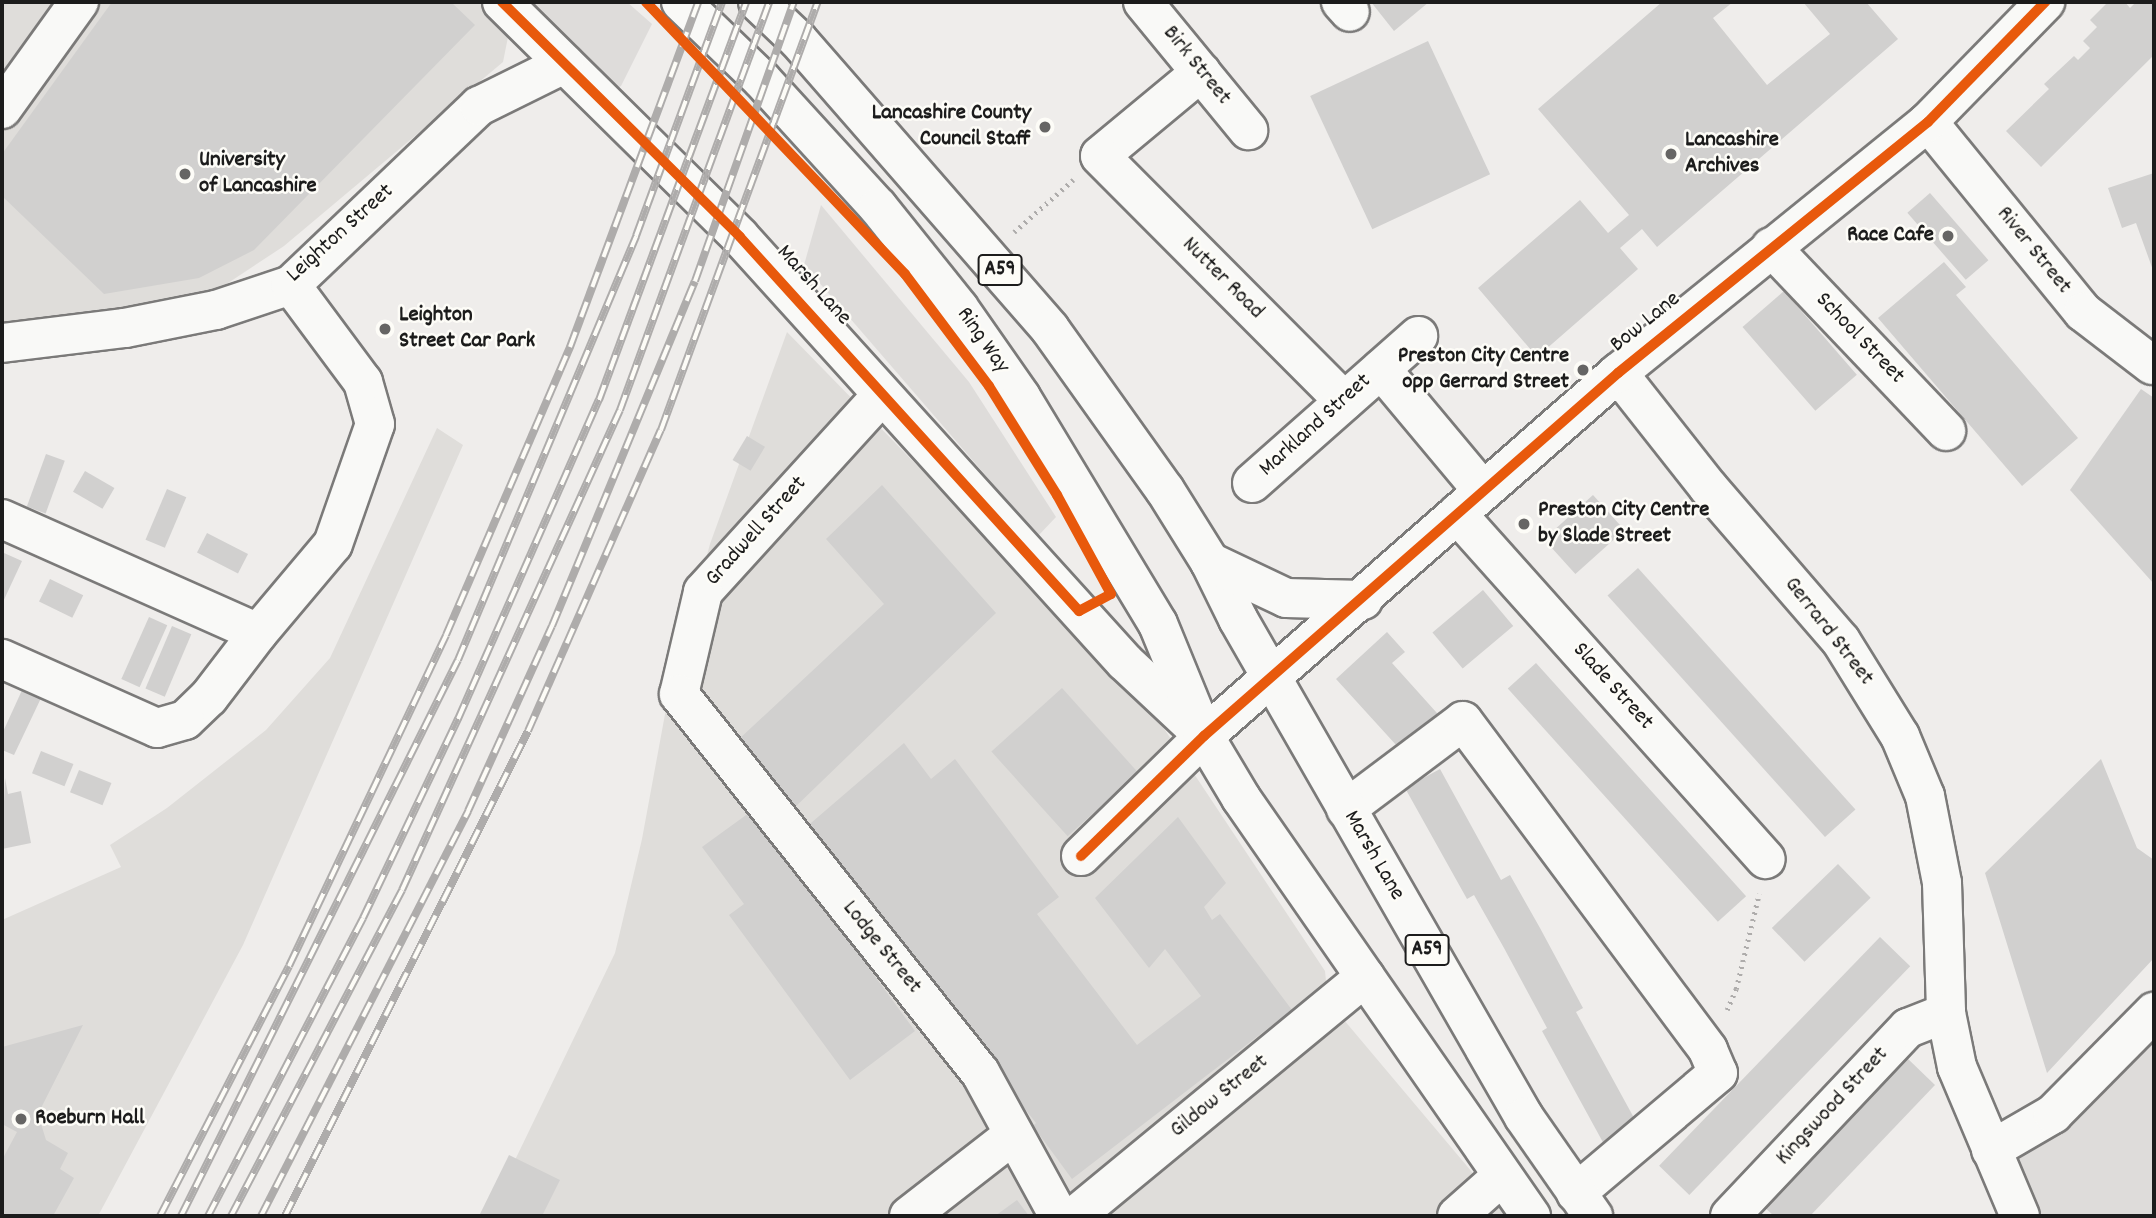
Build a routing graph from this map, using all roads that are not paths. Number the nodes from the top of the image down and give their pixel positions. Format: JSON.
{"nodes":[{"id":1,"x":79,"y":2,"type":"edge"},
{"id":2,"x":502,"y":2,"type":"edge"},
{"id":3,"x":681,"y":2,"type":"edge"},
{"id":4,"x":758,"y":2,"type":"edge"},
{"id":5,"x":1143,"y":2,"type":"edge"},
{"id":6,"x":2045,"y":2,"type":"edge"},
{"id":7,"x":564,"y":64,"type":"junction"},
{"id":8,"x":13,"y":68,"type":"edge"},
{"id":9,"x":1201,"y":72,"type":"junction"},
{"id":10,"x":2,"y":109,"type":"edge"},
{"id":11,"x":1928,"y":122,"type":"junction"},
{"id":12,"x":1248,"y":130,"type":"dead end"},
{"id":13,"x":1772,"y":247,"type":"junction"},
{"id":14,"x":290,"y":285,"type":"junction"},
{"id":15,"x":1418,"y":336,"type":"dead end"},
{"id":16,"x":2,"y":343,"type":"edge"},
{"id":17,"x":2152,"y":365,"type":"dead end"},
{"id":18,"x":1381,"y":369,"type":"junction"},
{"id":19,"x":1618,"y":373,"type":"junction"},
{"id":20,"x":881,"y":395,"type":"junction"},
{"id":21,"x":1344,"y":401,"type":"junction"},
{"id":22,"x":1946,"y":431,"type":"dead end"},
{"id":23,"x":1252,"y":483,"type":"dead end"},
{"id":24,"x":1470,"y":502,"type":"junction"},
{"id":25,"x":2,"y":519,"type":"edge"},
{"id":26,"x":1210,"y":562,"type":"junction"},
{"id":27,"x":1363,"y":600,"type":"junction"},
{"id":28,"x":258,"y":633,"type":"junction"},
{"id":29,"x":2,"y":659,"type":"edge"},
{"id":30,"x":1273,"y":676,"type":"junction"},
{"id":31,"x":679,"y":694,"type":"joint"},
{"id":32,"x":1204,"y":736,"type":"junction"},
{"id":33,"x":1346,"y":809,"type":"junction"},
{"id":34,"x":1080,"y":856,"type":"dead end"},
{"id":35,"x":1766,"y":859,"type":"road end"},
{"id":36,"x":1365,"y":977,"type":"junction"},
{"id":37,"x":2154,"y":1012,"type":"edge"},
{"id":38,"x":1947,"y":1013,"type":"junction"},
{"id":39,"x":1013,"y":1135,"type":"junction"},
{"id":40,"x":1991,"y":1150,"type":"junction"},
{"id":41,"x":1502,"y":1176,"type":"junction"},
{"id":42,"x":1585,"y":1205,"type":"edge"},
{"id":43,"x":909,"y":1216,"type":"edge"},
{"id":44,"x":1059,"y":1216,"type":"edge"},
{"id":45,"x":1075,"y":1216,"type":"edge"},
{"id":46,"x":1457,"y":1216,"type":"edge"},
{"id":47,"x":1531,"y":1216,"type":"edge"},
{"id":48,"x":1730,"y":1216,"type":"edge"},
{"id":49,"x":2020,"y":1216,"type":"edge"}],
"edges":[{"from":1,"to":8,"type":"main road"},
{"from":2,"to":7,"type":"main road","name":"Marsh Lane"},
{"from":3,"to":32,"type":"main road","name":"Ring Way","number":"A59"},
{"from":4,"to":26,"type":"main road","number":"A59"},
{"from":5,"to":9,"type":"main road","name":"Birk Street"},
{"from":6,"to":11,"type":"main road","name":"Bow Lane"},
{"from":7,"to":14,"type":"main road","name":"Leighton Street"},
{"from":7,"to":20,"type":"main road","name":"Marsh Lane"},
{"from":8,"to":10,"type":"main road"},
{"from":9,"to":12,"type":"main road","name":"Birk Street"},
{"from":9,"to":21,"type":"main road","name":"Nutter Road"},
{"from":11,"to":13,"type":"main road","name":"Bow Lane"},
{"from":11,"to":17,"type":"main road","name":"River Street"},
{"from":13,"to":19,"type":"main road","name":"Bow Lane"},
{"from":13,"to":22,"type":"main road","name":"School Street"},
{"from":14,"to":16,"type":"main road","name":"Leighton Street"},
{"from":14,"to":28,"type":"main road"},
{"from":15,"to":18,"type":"main road","name":"Markland Street"},
{"from":18,"to":21,"type":"main road","name":"Markland Street"},
{"from":18,"to":24,"type":"main road","name":"Markland Street"},
{"from":19,"to":24,"type":"main road","name":"Bow Lane"},
{"from":19,"to":38,"type":"main road","name":"Gerrard Street"},
{"from":20,"to":31,"type":"main road","name":"Gradwell Street"},
{"from":20,"to":32,"type":"main road","name":"Marsh Lane"},
{"from":21,"to":23,"type":"main road","name":"Markland Street"},
{"from":24,"to":27,"type":"main road","name":"Bow Lane"},
{"from":24,"to":35,"type":"main road","name":"Slade Street"},
{"from":25,"to":28,"type":"main road"},
{"from":26,"to":27,"type":"main road"},
{"from":26,"to":30,"type":"main road","number":"A59"},
{"from":27,"to":30,"type":"main road","name":"Bow Lane"},
{"from":28,"to":29,"type":"main road"},
{"from":30,"to":32,"type":"main road"},
{"from":30,"to":33,"type":"main road","name":"Marsh Lane","number":"A59"},
{"from":31,"to":39,"type":"main road","name":"Lodge Street"},
{"from":32,"to":34,"type":"main road"},
{"from":32,"to":36,"type":"main road","name":"Marsh Lane","number":"A59"},
{"from":33,"to":42,"type":"main road","name":"Marsh Lane","number":"A59"},
{"from":33,"to":42,"type":"main road"},
{"from":36,"to":41,"type":"main road","name":"Marsh Lane","number":"A59"},
{"from":36,"to":45,"type":"main road","name":"Gildow Street"},
{"from":37,"to":40,"type":"main road"},
{"from":38,"to":40,"type":"main road","name":"Gerrard Street"},
{"from":38,"to":48,"type":"main road","name":"Kingswood Street"},
{"from":39,"to":43,"type":"main road"},
{"from":39,"to":44,"type":"main road","name":"Lodge Street"},
{"from":40,"to":49,"type":"main road","name":"Gerrard Street"},
{"from":41,"to":46,"type":"main road"},
{"from":41,"to":47,"type":"main road","name":"Marsh Lane","number":"A59"}]}
